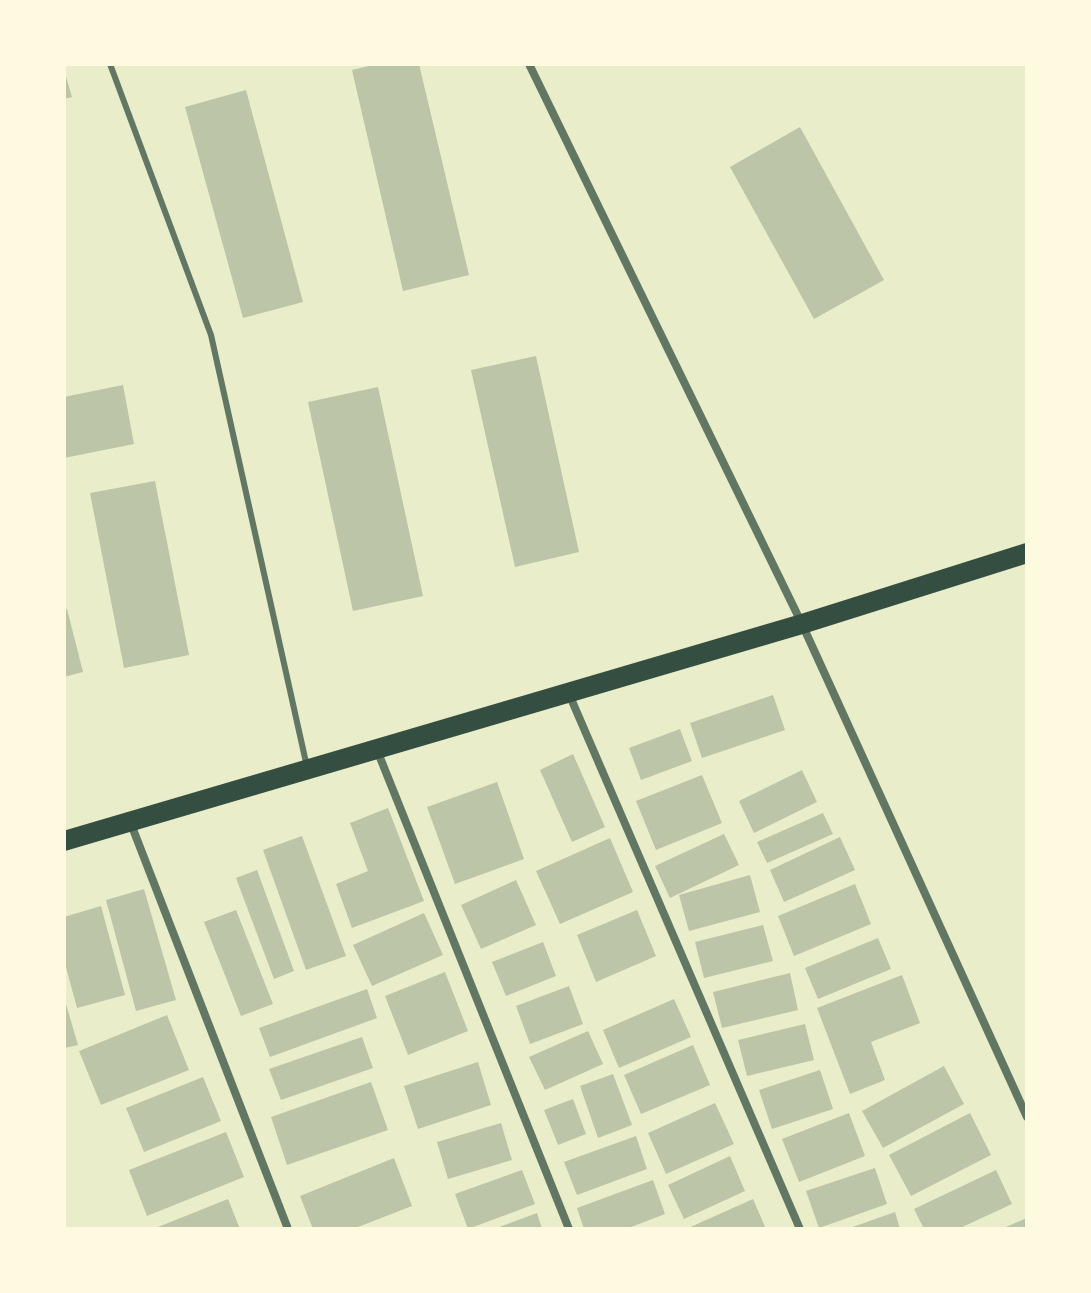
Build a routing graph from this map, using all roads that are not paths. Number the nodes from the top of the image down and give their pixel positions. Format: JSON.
{"nodes":[{"id":1,"x":110,"y":64,"type":"edge"},
{"id":2,"x":529,"y":64,"type":"edge"},
{"id":3,"x":1027,"y":553,"type":"edge"},
{"id":4,"x":802,"y":624,"type":"junction"},
{"id":5,"x":569,"y":693,"type":"junction"},
{"id":6,"x":377,"y":749,"type":"junction"},
{"id":7,"x":308,"y":770,"type":"junction"},
{"id":8,"x":130,"y":823,"type":"junction"},
{"id":9,"x":64,"y":841,"type":"edge"},
{"id":10,"x":1027,"y":1117,"type":"edge"},
{"id":11,"x":288,"y":1229,"type":"edge"},
{"id":12,"x":569,"y":1229,"type":"edge"},
{"id":13,"x":800,"y":1229,"type":"edge"}],
"edges":[{"from":1,"to":7,"type":"lane"},
{"from":2,"to":4,"type":"street"},
{"from":3,"to":4,"type":"main road"},
{"from":4,"to":5,"type":"main road"},
{"from":4,"to":10,"type":"street"},
{"from":5,"to":6,"type":"main road"},
{"from":5,"to":13,"type":"street"},
{"from":6,"to":7,"type":"main road"},
{"from":6,"to":12,"type":"street"},
{"from":7,"to":8,"type":"main road"},
{"from":8,"to":9,"type":"main road"},
{"from":8,"to":11,"type":"street"}]}
